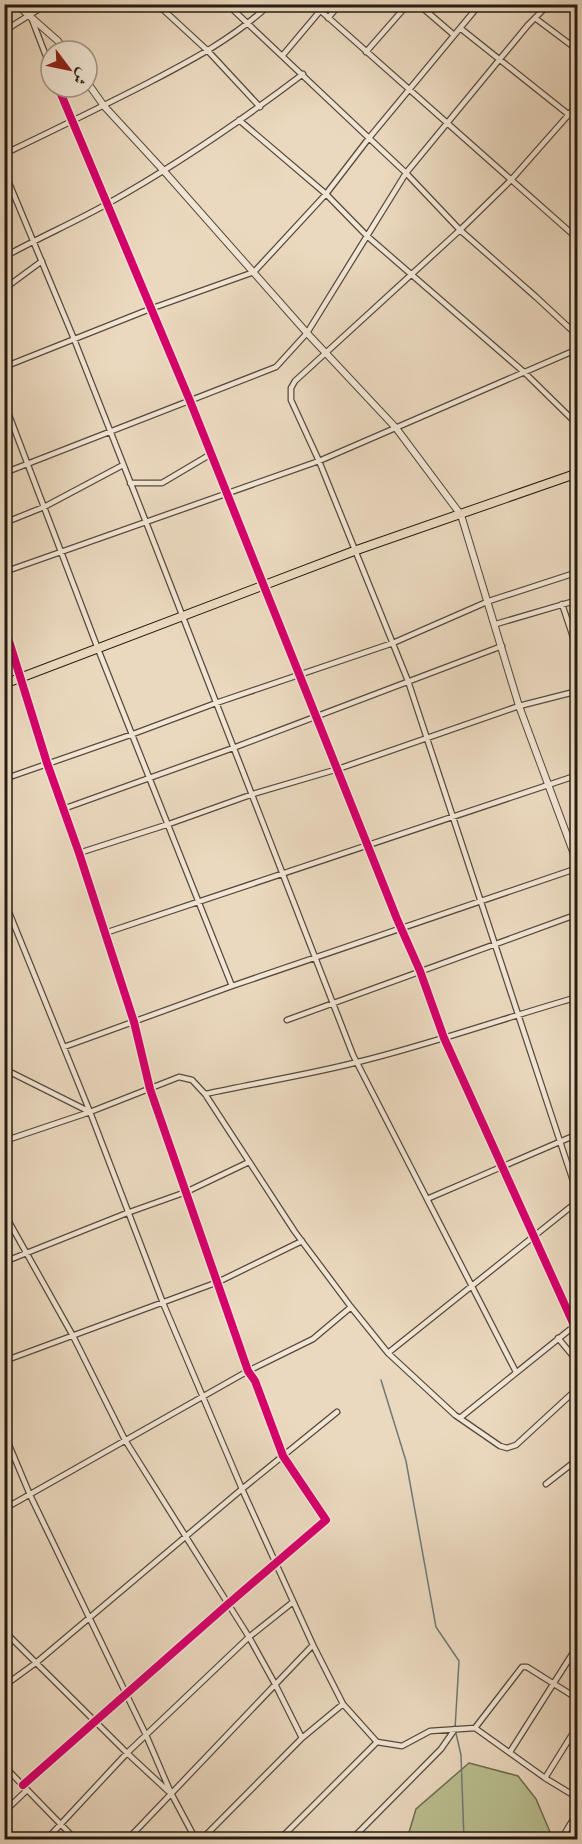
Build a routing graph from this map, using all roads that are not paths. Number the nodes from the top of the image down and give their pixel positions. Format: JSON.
{"nodes":[{"id":1,"x":16,"y":4,"type":"edge"},
{"id":2,"x":26,"y":4,"type":"edge"},
{"id":3,"x":47,"y":4,"type":"edge"},
{"id":4,"x":157,"y":4,"type":"edge"},
{"id":5,"x":227,"y":4,"type":"edge"},
{"id":6,"x":270,"y":4,"type":"edge"},
{"id":7,"x":313,"y":4,"type":"edge"},
{"id":8,"x":340,"y":4,"type":"edge"},
{"id":9,"x":408,"y":4,"type":"edge"},
{"id":10,"x":418,"y":4,"type":"edge"},
{"id":11,"x":480,"y":4,"type":"edge"},
{"id":12,"x":549,"y":4,"type":"edge"},
{"id":13,"x":320,"y":11,"type":"junction"},
{"id":14,"x":30,"y":15,"type":"junction"},
{"id":15,"x":328,"y":18,"type":"junction"},
{"id":16,"x":535,"y":18,"type":"junction"},
{"id":17,"x":249,"y":24,"type":"junction"},
{"id":18,"x":460,"y":28,"type":"junction"},
{"id":19,"x":4,"y":31,"type":"edge"},
{"id":20,"x":454,"y":35,"type":"junction"},
{"id":21,"x":578,"y":38,"type":"edge"},
{"id":22,"x":39,"y":39,"type":"edge"},
{"id":23,"x":56,"y":39,"type":"edge"},
{"id":24,"x":208,"y":51,"type":"junction"},
{"id":25,"x":366,"y":52,"type":"junction"},
{"id":26,"x":283,"y":55,"type":"junction"},
{"id":27,"x":500,"y":58,"type":"junction"},
{"id":28,"x":303,"y":74,"type":"junction"},
{"id":29,"x":409,"y":90,"type":"junction"},
{"id":30,"x":63,"y":99,"type":"edge"},
{"id":31,"x":99,"y":99,"type":"edge"},
{"id":32,"x":578,"y":104,"type":"edge"},
{"id":33,"x":104,"y":106,"type":"junction"},
{"id":34,"x":260,"y":107,"type":"junction"},
{"id":35,"x":568,"y":114,"type":"junction"},
{"id":36,"x":239,"y":120,"type":"junction"},
{"id":37,"x":72,"y":122,"type":"junction"},
{"id":38,"x":446,"y":122,"type":"junction"},
{"id":39,"x":369,"y":138,"type":"junction"},
{"id":40,"x":4,"y":154,"type":"edge"},
{"id":41,"x":164,"y":170,"type":"junction"},
{"id":42,"x":4,"y":171,"type":"edge"},
{"id":43,"x":406,"y":173,"type":"junction"},
{"id":44,"x":512,"y":180,"type":"junction"},
{"id":45,"x":326,"y":194,"type":"junction"},
{"id":46,"x":106,"y":204,"type":"junction"},
{"id":47,"x":460,"y":230,"type":"junction"},
{"id":48,"x":368,"y":236,"type":"junction"},
{"id":49,"x":578,"y":239,"type":"edge"},
{"id":50,"x":34,"y":241,"type":"junction"},
{"id":51,"x":4,"y":257,"type":"edge"},
{"id":52,"x":42,"y":261,"type":"junction"},
{"id":53,"x":254,"y":272,"type":"junction"},
{"id":54,"x":412,"y":275,"type":"junction"},
{"id":55,"x":4,"y":289,"type":"edge"},
{"id":56,"x":150,"y":309,"type":"junction"},
{"id":57,"x":307,"y":333,"type":"junction"},
{"id":58,"x":578,"y":336,"type":"edge"},
{"id":59,"x":74,"y":339,"type":"junction"},
{"id":60,"x":578,"y":349,"type":"edge"},
{"id":61,"x":326,"y":354,"type":"junction"},
{"id":62,"x":4,"y":367,"type":"edge"},
{"id":63,"x":525,"y":373,"type":"junction"},
{"id":64,"x":190,"y":401,"type":"junction"},
{"id":65,"x":4,"y":402,"type":"edge"},
{"id":66,"x":578,"y":425,"type":"edge"},
{"id":67,"x":396,"y":428,"type":"junction"},
{"id":68,"x":110,"y":433,"type":"junction"},
{"id":69,"x":211,"y":454,"type":"junction"},
{"id":70,"x":319,"y":460,"type":"junction"},
{"id":71,"x":27,"y":465,"type":"junction"},
{"id":72,"x":123,"y":465,"type":"junction"},
{"id":73,"x":4,"y":473,"type":"edge"},
{"id":74,"x":578,"y":473,"type":"edge"},
{"id":75,"x":130,"y":483,"type":"junction"},
{"id":76,"x":226,"y":492,"type":"junction"},
{"id":77,"x":44,"y":507,"type":"junction"},
{"id":78,"x":461,"y":515,"type":"junction"},
{"id":79,"x":146,"y":522,"type":"junction"},
{"id":80,"x":4,"y":523,"type":"edge"},
{"id":81,"x":354,"y":550,"type":"junction"},
{"id":82,"x":62,"y":552,"type":"junction"},
{"id":83,"x":4,"y":572,"type":"edge"},
{"id":84,"x":578,"y":572,"type":"edge"},
{"id":85,"x":264,"y":586,"type":"junction"},
{"id":86,"x":578,"y":600,"type":"edge"},
{"id":87,"x":489,"y":601,"type":"junction"},
{"id":88,"x":562,"y":604,"type":"junction"},
{"id":89,"x":183,"y":617,"type":"junction"},
{"id":90,"x":496,"y":624,"type":"junction"},
{"id":91,"x":4,"y":625,"type":"edge"},
{"id":92,"x":393,"y":642,"type":"junction"},
{"id":93,"x":502,"y":646,"type":"junction"},
{"id":94,"x":98,"y":649,"type":"junction"},
{"id":95,"x":578,"y":652,"type":"edge"},
{"id":96,"x":299,"y":676,"type":"junction"},
{"id":97,"x":21,"y":677,"type":"junction"},
{"id":98,"x":408,"y":681,"type":"junction"},
{"id":99,"x":4,"y":684,"type":"edge"},
{"id":100,"x":578,"y":691,"type":"edge"},
{"id":101,"x":216,"y":703,"type":"junction"},
{"id":102,"x":519,"y":706,"type":"junction"},
{"id":103,"x":317,"y":716,"type":"junction"},
{"id":104,"x":133,"y":734,"type":"junction"},
{"id":105,"x":426,"y":739,"type":"junction"},
{"id":106,"x":233,"y":748,"type":"junction"},
{"id":107,"x":47,"y":763,"type":"junction"},
{"id":108,"x":338,"y":769,"type":"junction"},
{"id":109,"x":578,"y":775,"type":"edge"},
{"id":110,"x":151,"y":778,"type":"junction"},
{"id":111,"x":4,"y":779,"type":"edge"},
{"id":112,"x":549,"y":785,"type":"junction"},
{"id":113,"x":253,"y":794,"type":"junction"},
{"id":114,"x":63,"y":809,"type":"junction"},
{"id":115,"x":453,"y":818,"type":"junction"},
{"id":116,"x":169,"y":824,"type":"junction"},
{"id":117,"x":369,"y":846,"type":"junction"},
{"id":118,"x":79,"y":853,"type":"junction"},
{"id":119,"x":578,"y":867,"type":"edge"},
{"id":120,"x":283,"y":873,"type":"junction"},
{"id":121,"x":4,"y":900,"type":"edge"},
{"id":122,"x":479,"y":902,"type":"junction"},
{"id":123,"x":200,"y":903,"type":"junction"},
{"id":124,"x":578,"y":914,"type":"edge"},
{"id":125,"x":401,"y":928,"type":"junction"},
{"id":126,"x":105,"y":933,"type":"junction"},
{"id":127,"x":494,"y":944,"type":"junction"},
{"id":128,"x":315,"y":959,"type":"junction"},
{"id":129,"x":420,"y":971,"type":"junction"},
{"id":130,"x":232,"y":986,"type":"junction"},
{"id":131,"x":578,"y":997,"type":"edge"},
{"id":132,"x":332,"y":1002,"type":"junction"},
{"id":133,"x":517,"y":1014,"type":"junction"},
{"id":134,"x":287,"y":1020,"type":"dead end"},
{"id":135,"x":134,"y":1022,"type":"junction"},
{"id":136,"x":444,"y":1038,"type":"junction"},
{"id":137,"x":64,"y":1047,"type":"junction"},
{"id":138,"x":357,"y":1062,"type":"junction"},
{"id":139,"x":4,"y":1070,"type":"edge"},
{"id":140,"x":150,"y":1089,"type":"junction"},
{"id":141,"x":205,"y":1094,"type":"junction"},
{"id":142,"x":90,"y":1112,"type":"junction"},
{"id":143,"x":578,"y":1134,"type":"edge"},
{"id":144,"x":4,"y":1141,"type":"edge"},
{"id":145,"x":560,"y":1142,"type":"junction"},
{"id":146,"x":249,"y":1162,"type":"junction"},
{"id":147,"x":503,"y":1168,"type":"junction"},
{"id":148,"x":186,"y":1192,"type":"junction"},
{"id":149,"x":578,"y":1196,"type":"edge"},
{"id":150,"x":427,"y":1200,"type":"junction"},
{"id":151,"x":578,"y":1202,"type":"edge"},
{"id":152,"x":4,"y":1213,"type":"edge"},
{"id":153,"x":127,"y":1213,"type":"junction"},
{"id":154,"x":533,"y":1236,"type":"junction"},
{"id":155,"x":302,"y":1241,"type":"junction"},
{"id":156,"x":27,"y":1252,"type":"junction"},
{"id":157,"x":4,"y":1262,"type":"edge"},
{"id":158,"x":218,"y":1282,"type":"junction"},
{"id":159,"x":472,"y":1288,"type":"junction"},
{"id":160,"x":163,"y":1303,"type":"junction"},
{"id":161,"x":351,"y":1308,"type":"junction"},
{"id":162,"x":576,"y":1324,"type":"edge"},
{"id":163,"x":73,"y":1336,"type":"junction"},
{"id":164,"x":558,"y":1338,"type":"junction"},
{"id":165,"x":388,"y":1353,"type":"junction"},
{"id":166,"x":4,"y":1361,"type":"edge"},
{"id":167,"x":578,"y":1362,"type":"edge"},
{"id":168,"x":248,"y":1371,"type":"junction"},
{"id":169,"x":516,"y":1372,"type":"junction"},
{"id":170,"x":578,"y":1388,"type":"edge"},
{"id":171,"x":201,"y":1397,"type":"junction"},
{"id":172,"x":337,"y":1412,"type":"dead end"},
{"id":173,"x":460,"y":1418,"type":"junction"},
{"id":174,"x":4,"y":1433,"type":"edge"},
{"id":175,"x":125,"y":1440,"type":"junction"},
{"id":176,"x":283,"y":1456,"type":"junction"},
{"id":177,"x":578,"y":1459,"type":"edge"},
{"id":178,"x":546,"y":1484,"type":"dead end"},
{"id":179,"x":242,"y":1489,"type":"junction"},
{"id":180,"x":30,"y":1495,"type":"junction"},
{"id":181,"x":4,"y":1509,"type":"edge"},
{"id":182,"x":185,"y":1537,"type":"junction"},
{"id":183,"x":276,"y":1564,"type":"junction"},
{"id":184,"x":293,"y":1602,"type":"junction"},
{"id":185,"x":227,"y":1605,"type":"junction"},
{"id":186,"x":89,"y":1618,"type":"junction"},
{"id":187,"x":4,"y":1631,"type":"edge"},
{"id":188,"x":249,"y":1637,"type":"junction"},
{"id":189,"x":313,"y":1645,"type":"junction"},
{"id":190,"x":578,"y":1645,"type":"edge"},
{"id":191,"x":37,"y":1662,"type":"junction"},
{"id":192,"x":275,"y":1684,"type":"junction"},
{"id":193,"x":553,"y":1684,"type":"junction"},
{"id":194,"x":4,"y":1686,"type":"edge"},
{"id":195,"x":126,"y":1696,"type":"junction"},
{"id":196,"x":578,"y":1699,"type":"edge"},
{"id":197,"x":343,"y":1704,"type":"junction"},
{"id":198,"x":96,"y":1722,"type":"junction"},
{"id":199,"x":578,"y":1725,"type":"edge"},
{"id":200,"x":475,"y":1728,"type":"junction"},
{"id":201,"x":455,"y":1729,"type":"junction"},
{"id":202,"x":146,"y":1735,"type":"junction"},
{"id":203,"x":302,"y":1738,"type":"junction"},
{"id":204,"x":377,"y":1742,"type":"junction"},
{"id":205,"x":510,"y":1752,"type":"junction"},
{"id":206,"x":127,"y":1753,"type":"junction"},
{"id":207,"x":4,"y":1766,"type":"edge"},
{"id":208,"x":545,"y":1778,"type":"junction"},
{"id":209,"x":25,"y":1787,"type":"junction"},
{"id":210,"x":171,"y":1793,"type":"junction"},
{"id":211,"x":578,"y":1798,"type":"edge"},
{"id":212,"x":578,"y":1811,"type":"edge"},
{"id":213,"x":4,"y":1812,"type":"edge"},
{"id":214,"x":61,"y":1825,"type":"junction"},
{"id":215,"x":46,"y":1839,"type":"edge"},
{"id":216,"x":76,"y":1839,"type":"edge"},
{"id":217,"x":127,"y":1839,"type":"edge"},
{"id":218,"x":199,"y":1839,"type":"edge"},
{"id":219,"x":279,"y":1839,"type":"edge"},
{"id":220,"x":351,"y":1839,"type":"edge"},
{"id":221,"x":566,"y":1839,"type":"edge"}],
"edges":[{"from":1,"to":14,"type":"street"},
{"from":2,"to":14,"type":"street"},
{"from":3,"to":14,"type":"street"},
{"from":4,"to":24,"type":"street"},
{"from":5,"to":17,"type":"street"},
{"from":6,"to":17,"type":"street"},
{"from":7,"to":13,"type":"street"},
{"from":8,"to":15,"type":"street"},
{"from":9,"to":25,"type":"street"},
{"from":10,"to":20,"type":"street"},
{"from":11,"to":18,"type":"street"},
{"from":12,"to":16,"type":"street"},
{"from":13,"to":15,"type":"street"},
{"from":13,"to":26,"type":"street"},
{"from":14,"to":19,"type":"street"},
{"from":14,"to":22,"type":"street"},
{"from":14,"to":23,"type":"street"},
{"from":15,"to":25,"type":"street"},
{"from":16,"to":21,"type":"street"},
{"from":16,"to":27,"type":"street"},
{"from":17,"to":24,"type":"street"},
{"from":17,"to":26,"type":"street"},
{"from":18,"to":20,"type":"street"},
{"from":18,"to":27,"type":"street"},
{"from":20,"to":29,"type":"street"},
{"from":24,"to":33,"type":"street"},
{"from":24,"to":34,"type":"street"},
{"from":25,"to":29,"type":"street"},
{"from":26,"to":28,"type":"street"},
{"from":27,"to":35,"type":"street"},
{"from":27,"to":38,"type":"street"},
{"from":28,"to":34,"type":"street"},
{"from":28,"to":39,"type":"street"},
{"from":29,"to":38,"type":"street"},
{"from":29,"to":39,"type":"street"},
{"from":30,"to":37,"type":"street"},
{"from":31,"to":33,"type":"street"},
{"from":32,"to":35,"type":"street"},
{"from":33,"to":37,"type":"street"},
{"from":33,"to":41,"type":"street"},
{"from":34,"to":36,"type":"street"},
{"from":35,"to":44,"type":"street"},
{"from":36,"to":41,"type":"street"},
{"from":36,"to":45,"type":"street"},
{"from":37,"to":40,"type":"street"},
{"from":37,"to":46,"type":"street"},
{"from":38,"to":43,"type":"street"},
{"from":38,"to":44,"type":"street"},
{"from":39,"to":43,"type":"street"},
{"from":39,"to":45,"type":"street"},
{"from":41,"to":46,"type":"street"},
{"from":41,"to":53,"type":"street"},
{"from":42,"to":50,"type":"street"},
{"from":43,"to":47,"type":"street"},
{"from":43,"to":48,"type":"street"},
{"from":44,"to":47,"type":"street"},
{"from":44,"to":49,"type":"street"},
{"from":45,"to":48,"type":"street"},
{"from":45,"to":53,"type":"street"},
{"from":46,"to":50,"type":"street"},
{"from":46,"to":56,"type":"street"},
{"from":47,"to":54,"type":"street"},
{"from":47,"to":58,"type":"street"},
{"from":48,"to":54,"type":"street"},
{"from":48,"to":57,"type":"street"},
{"from":50,"to":51,"type":"street"},
{"from":50,"to":52,"type":"street"},
{"from":52,"to":55,"type":"street"},
{"from":52,"to":59,"type":"street"},
{"from":53,"to":56,"type":"street"},
{"from":53,"to":57,"type":"street"},
{"from":54,"to":61,"type":"street"},
{"from":54,"to":63,"type":"street"},
{"from":56,"to":59,"type":"street"},
{"from":56,"to":64,"type":"street"},
{"from":57,"to":61,"type":"street"},
{"from":57,"to":64,"type":"street"},
{"from":59,"to":62,"type":"street"},
{"from":59,"to":68,"type":"street"},
{"from":60,"to":63,"type":"street"},
{"from":61,"to":67,"type":"street"},
{"from":61,"to":70,"type":"street"},
{"from":63,"to":66,"type":"street"},
{"from":63,"to":67,"type":"street"},
{"from":64,"to":68,"type":"street"},
{"from":64,"to":69,"type":"street"},
{"from":65,"to":71,"type":"street"},
{"from":67,"to":70,"type":"street"},
{"from":67,"to":78,"type":"street"},
{"from":68,"to":71,"type":"street"},
{"from":68,"to":72,"type":"street"},
{"from":69,"to":75,"type":"street"},
{"from":69,"to":76,"type":"street"},
{"from":70,"to":76,"type":"street"},
{"from":70,"to":81,"type":"street"},
{"from":71,"to":73,"type":"street"},
{"from":71,"to":77,"type":"street"},
{"from":72,"to":75,"type":"street"},
{"from":72,"to":77,"type":"street"},
{"from":74,"to":78,"type":"highway"},
{"from":75,"to":79,"type":"street"},
{"from":76,"to":79,"type":"street"},
{"from":76,"to":85,"type":"street"},
{"from":77,"to":80,"type":"street"},
{"from":77,"to":82,"type":"street"},
{"from":78,"to":81,"type":"highway"},
{"from":78,"to":87,"type":"street"},
{"from":79,"to":82,"type":"street"},
{"from":79,"to":89,"type":"street"},
{"from":81,"to":85,"type":"highway"},
{"from":81,"to":92,"type":"street"},
{"from":82,"to":83,"type":"street"},
{"from":82,"to":94,"type":"street"},
{"from":84,"to":87,"type":"street"},
{"from":85,"to":89,"type":"highway"},
{"from":85,"to":96,"type":"street"},
{"from":86,"to":88,"type":"street"},
{"from":87,"to":90,"type":"street"},
{"from":87,"to":92,"type":"street"},
{"from":88,"to":90,"type":"street"},
{"from":88,"to":95,"type":"street"},
{"from":89,"to":94,"type":"highway"},
{"from":89,"to":101,"type":"street"},
{"from":90,"to":93,"type":"street"},
{"from":91,"to":97,"type":"street"},
{"from":92,"to":96,"type":"street"},
{"from":92,"to":98,"type":"street"},
{"from":93,"to":98,"type":"street"},
{"from":93,"to":102,"type":"street"},
{"from":94,"to":97,"type":"highway"},
{"from":94,"to":104,"type":"street"},
{"from":96,"to":101,"type":"street"},
{"from":96,"to":103,"type":"street"},
{"from":97,"to":99,"type":"highway"},
{"from":97,"to":107,"type":"street"},
{"from":98,"to":103,"type":"street"},
{"from":98,"to":105,"type":"street"},
{"from":100,"to":102,"type":"street"},
{"from":101,"to":104,"type":"street"},
{"from":101,"to":106,"type":"street"},
{"from":102,"to":105,"type":"street"},
{"from":102,"to":112,"type":"street"},
{"from":103,"to":106,"type":"street"},
{"from":103,"to":108,"type":"street"},
{"from":104,"to":107,"type":"street"},
{"from":104,"to":110,"type":"street"},
{"from":105,"to":108,"type":"street"},
{"from":105,"to":115,"type":"street"},
{"from":106,"to":110,"type":"street"},
{"from":106,"to":113,"type":"street"},
{"from":107,"to":111,"type":"street"},
{"from":107,"to":114,"type":"street"},
{"from":108,"to":113,"type":"street"},
{"from":108,"to":117,"type":"street"},
{"from":109,"to":112,"type":"street"},
{"from":110,"to":114,"type":"street"},
{"from":110,"to":116,"type":"street"},
{"from":112,"to":115,"type":"street"},
{"from":112,"to":119,"type":"street"},
{"from":113,"to":116,"type":"street"},
{"from":113,"to":120,"type":"street"},
{"from":114,"to":118,"type":"street"},
{"from":115,"to":117,"type":"street"},
{"from":115,"to":122,"type":"street"},
{"from":116,"to":118,"type":"street"},
{"from":116,"to":123,"type":"street"},
{"from":117,"to":120,"type":"street"},
{"from":117,"to":125,"type":"street"},
{"from":118,"to":126,"type":"street"},
{"from":119,"to":122,"type":"street"},
{"from":120,"to":123,"type":"street"},
{"from":120,"to":128,"type":"street"},
{"from":121,"to":137,"type":"street"},
{"from":122,"to":125,"type":"street"},
{"from":122,"to":127,"type":"street"},
{"from":123,"to":126,"type":"street"},
{"from":123,"to":130,"type":"street"},
{"from":124,"to":127,"type":"street"},
{"from":125,"to":128,"type":"street"},
{"from":125,"to":129,"type":"street"},
{"from":126,"to":135,"type":"street"},
{"from":127,"to":129,"type":"street"},
{"from":127,"to":133,"type":"street"},
{"from":128,"to":130,"type":"street"},
{"from":128,"to":132,"type":"street"},
{"from":129,"to":132,"type":"street"},
{"from":129,"to":136,"type":"street"},
{"from":130,"to":135,"type":"street"},
{"from":131,"to":133,"type":"street"},
{"from":132,"to":134,"type":"street"},
{"from":132,"to":138,"type":"street"},
{"from":133,"to":136,"type":"street"},
{"from":133,"to":145,"type":"street"},
{"from":135,"to":137,"type":"street"},
{"from":135,"to":140,"type":"street"},
{"from":136,"to":138,"type":"street"},
{"from":136,"to":147,"type":"street"},
{"from":137,"to":142,"type":"street"},
{"from":138,"to":141,"type":"street"},
{"from":138,"to":150,"type":"street"},
{"from":139,"to":142,"type":"street"},
{"from":140,"to":141,"type":"street"},
{"from":140,"to":142,"type":"street"},
{"from":140,"to":148,"type":"street"},
{"from":141,"to":146,"type":"street"},
{"from":142,"to":144,"type":"street"},
{"from":142,"to":153,"type":"street"},
{"from":143,"to":145,"type":"street"},
{"from":145,"to":147,"type":"street"},
{"from":145,"to":149,"type":"street"},
{"from":146,"to":148,"type":"street"},
{"from":146,"to":155,"type":"street"},
{"from":147,"to":150,"type":"street"},
{"from":147,"to":154,"type":"street"},
{"from":148,"to":153,"type":"street"},
{"from":148,"to":158,"type":"street"},
{"from":150,"to":159,"type":"street"},
{"from":151,"to":154,"type":"street"},
{"from":152,"to":156,"type":"street"},
{"from":153,"to":156,"type":"street"},
{"from":153,"to":160,"type":"street"},
{"from":154,"to":159,"type":"street"},
{"from":154,"to":162,"type":"street"},
{"from":155,"to":158,"type":"street"},
{"from":155,"to":161,"type":"street"},
{"from":156,"to":157,"type":"street"},
{"from":156,"to":163,"type":"street"},
{"from":158,"to":160,"type":"street"},
{"from":158,"to":168,"type":"street"},
{"from":159,"to":165,"type":"street"},
{"from":159,"to":169,"type":"street"},
{"from":160,"to":163,"type":"street"},
{"from":160,"to":171,"type":"street"},
{"from":161,"to":165,"type":"street"},
{"from":161,"to":168,"type":"street"},
{"from":162,"to":164,"type":"street"},
{"from":163,"to":166,"type":"street"},
{"from":163,"to":175,"type":"street"},
{"from":164,"to":167,"type":"street"},
{"from":164,"to":169,"type":"street"},
{"from":165,"to":173,"type":"street"},
{"from":168,"to":171,"type":"street"},
{"from":168,"to":176,"type":"street"},
{"from":169,"to":173,"type":"street"},
{"from":170,"to":173,"type":"street"},
{"from":171,"to":175,"type":"street"},
{"from":171,"to":179,"type":"street"},
{"from":172,"to":176,"type":"street"},
{"from":174,"to":180,"type":"street"},
{"from":175,"to":180,"type":"street"},
{"from":175,"to":182,"type":"street"},
{"from":176,"to":179,"type":"street"},
{"from":176,"to":183,"type":"street"},
{"from":177,"to":178,"type":"street"},
{"from":179,"to":182,"type":"street"},
{"from":179,"to":183,"type":"street"},
{"from":180,"to":181,"type":"street"},
{"from":180,"to":186,"type":"street"},
{"from":182,"to":185,"type":"street"},
{"from":182,"to":186,"type":"street"},
{"from":183,"to":184,"type":"street"},
{"from":183,"to":185,"type":"street"},
{"from":184,"to":188,"type":"street"},
{"from":184,"to":189,"type":"street"},
{"from":185,"to":188,"type":"street"},
{"from":185,"to":195,"type":"street"},
{"from":186,"to":191,"type":"street"},
{"from":186,"to":195,"type":"street"},
{"from":187,"to":191,"type":"street"},
{"from":188,"to":192,"type":"street"},
{"from":188,"to":202,"type":"street"},
{"from":189,"to":192,"type":"street"},
{"from":189,"to":197,"type":"street"},
{"from":190,"to":193,"type":"street"},
{"from":191,"to":194,"type":"street"},
{"from":191,"to":198,"type":"street"},
{"from":192,"to":203,"type":"street"},
{"from":192,"to":210,"type":"street"},
{"from":193,"to":196,"type":"street"},
{"from":193,"to":200,"type":"street"},
{"from":193,"to":205,"type":"street"},
{"from":195,"to":198,"type":"street"},
{"from":195,"to":202,"type":"street"},
{"from":197,"to":203,"type":"street"},
{"from":197,"to":204,"type":"street"},
{"from":198,"to":206,"type":"street"},
{"from":198,"to":209,"type":"street"},
{"from":199,"to":208,"type":"street"},
{"from":200,"to":201,"type":"street"},
{"from":200,"to":205,"type":"street"},
{"from":201,"to":204,"type":"street"},
{"from":201,"to":220,"type":"street"},
{"from":202,"to":206,"type":"street"},
{"from":202,"to":210,"type":"street"},
{"from":203,"to":218,"type":"street"},
{"from":204,"to":219,"type":"street"},
{"from":205,"to":208,"type":"street"},
{"from":206,"to":210,"type":"street"},
{"from":206,"to":214,"type":"street"},
{"from":207,"to":209,"type":"street"},
{"from":208,"to":211,"type":"street"},
{"from":209,"to":213,"type":"street"},
{"from":209,"to":214,"type":"street"},
{"from":210,"to":217,"type":"street"},
{"from":210,"to":218,"type":"street"},
{"from":212,"to":221,"type":"street"},
{"from":214,"to":215,"type":"street"},
{"from":214,"to":216,"type":"street"}]}
